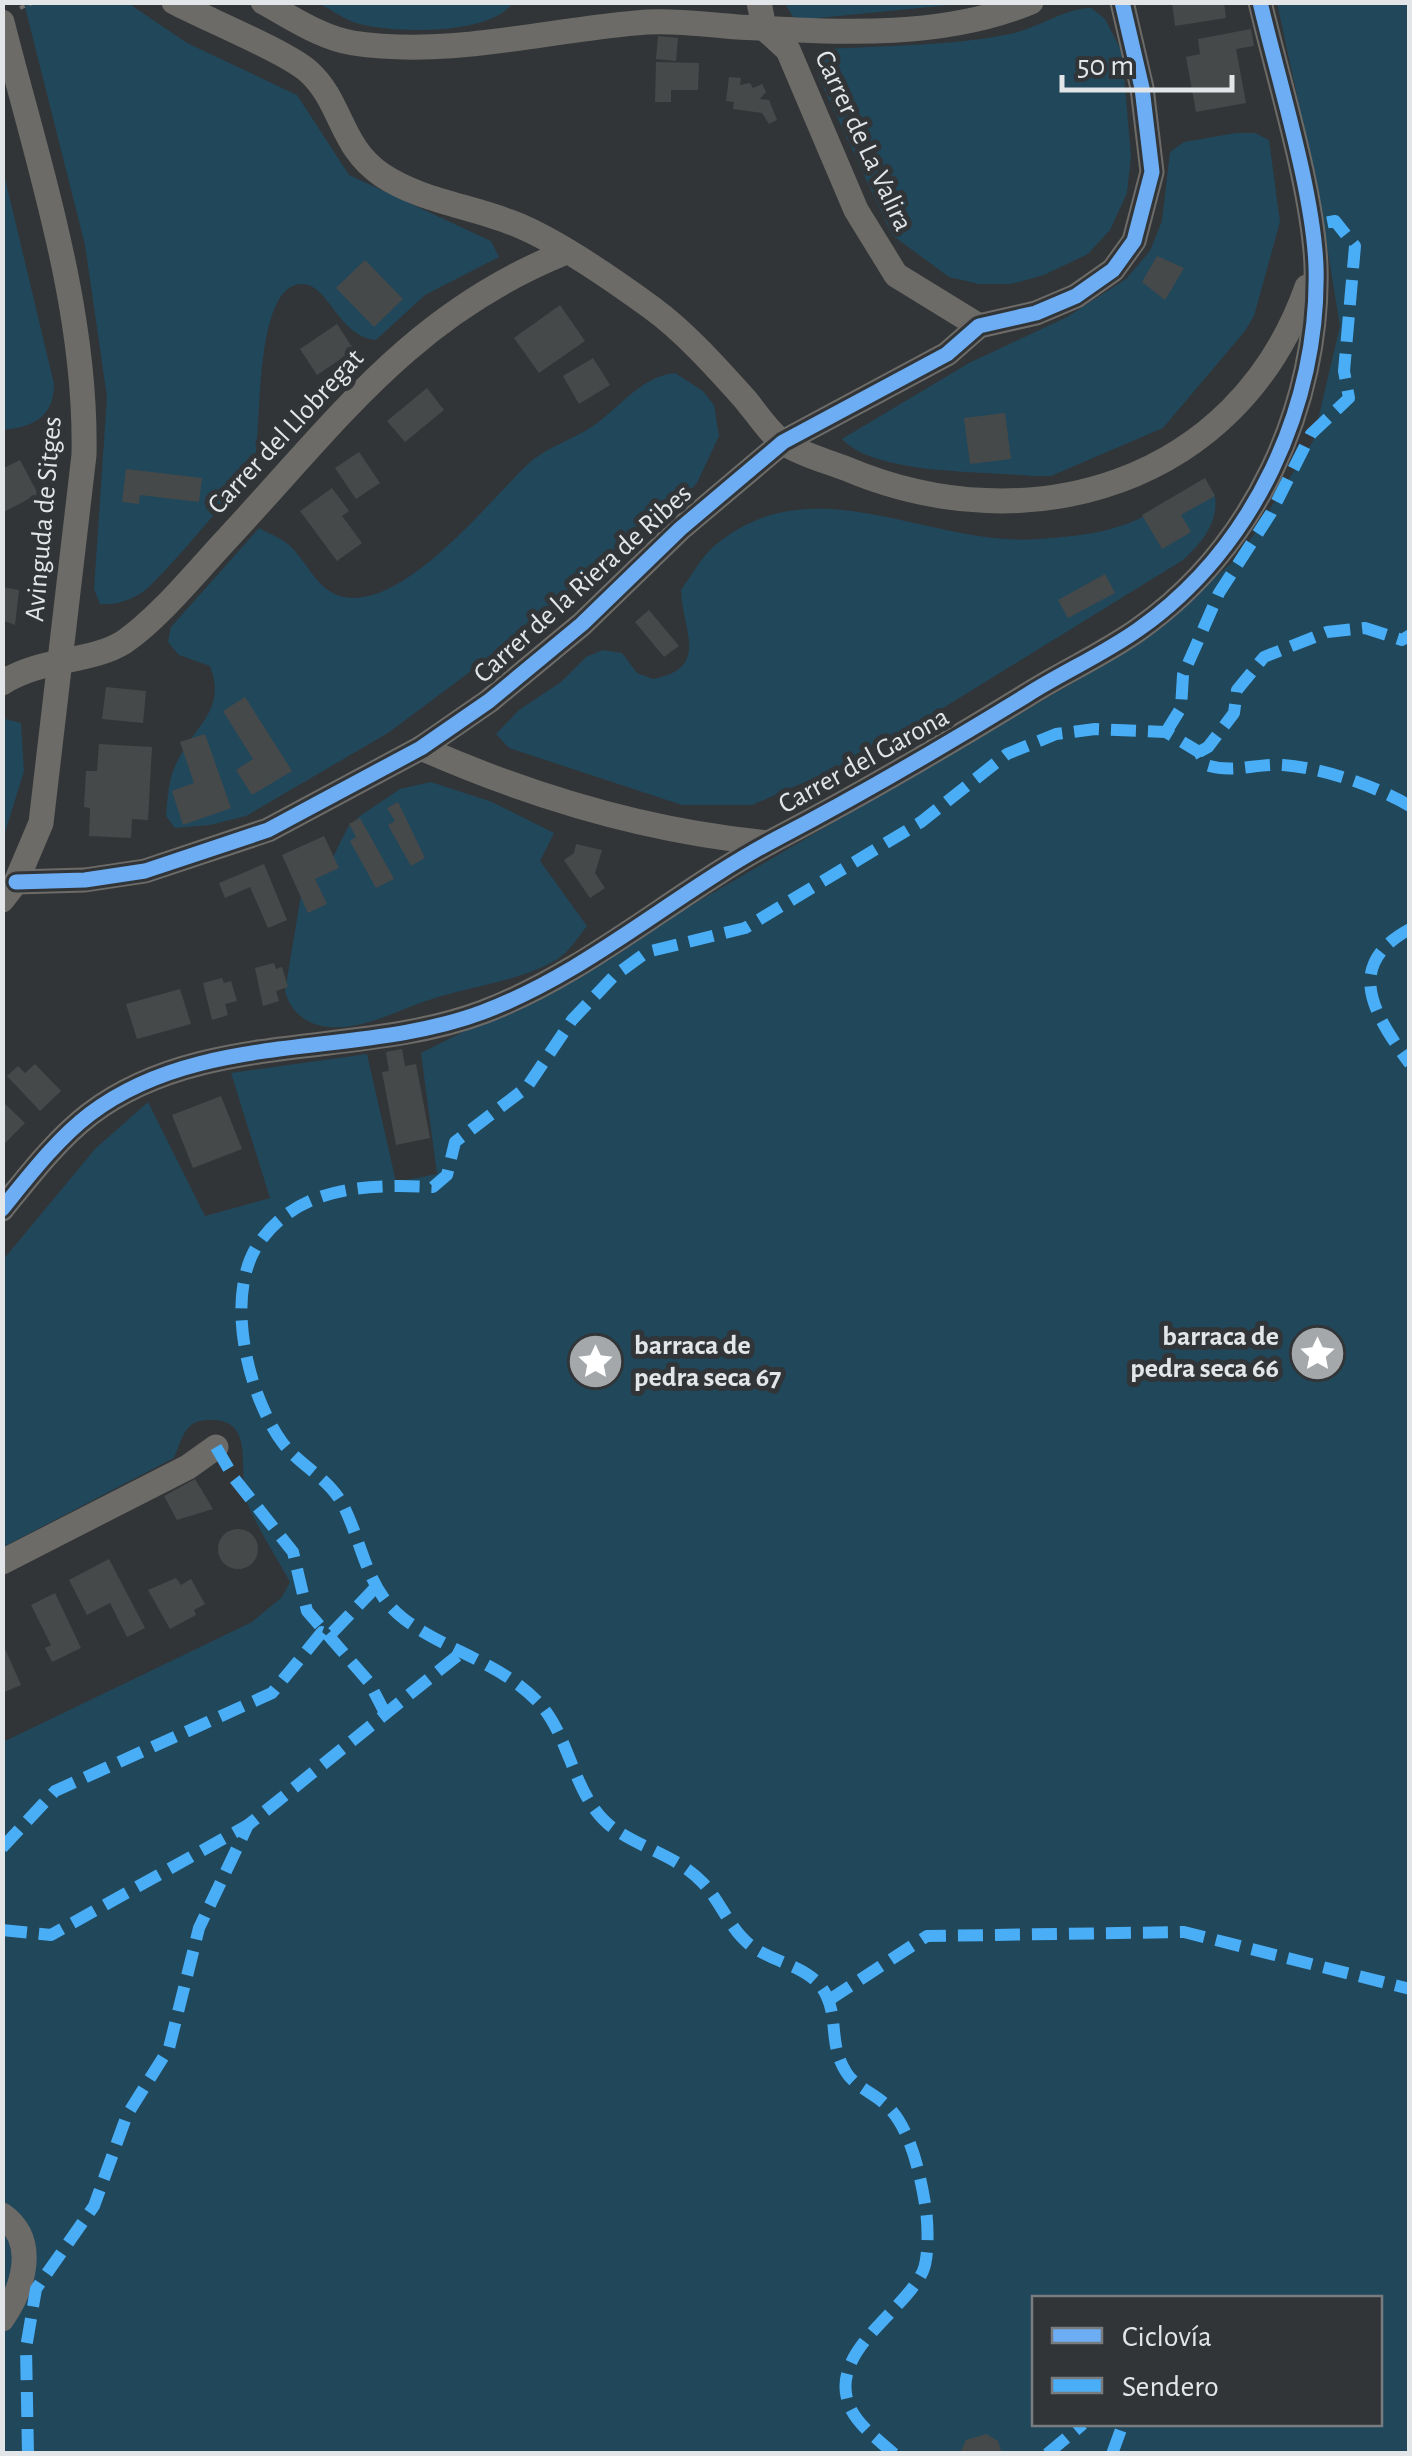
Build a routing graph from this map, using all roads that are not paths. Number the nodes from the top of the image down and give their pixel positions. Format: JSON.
{"nodes":[{"id":1,"x":174,"y":2,"type":"edge"},
{"id":2,"x":263,"y":2,"type":"edge"},
{"id":3,"x":1031,"y":2,"type":"edge"},
{"id":4,"x":1122,"y":2,"type":"edge"},
{"id":5,"x":1260,"y":2,"type":"edge"},
{"id":6,"x":11,"y":15,"type":"edge"},
{"id":7,"x":761,"y":15,"type":"edge"},
{"id":8,"x":326,"y":35,"type":"junction"},
{"id":9,"x":308,"y":71,"type":"junction"},
{"id":10,"x":564,"y":253,"type":"junction"},
{"id":11,"x":1316,"y":262,"type":"junction"},
{"id":12,"x":979,"y":326,"type":"junction"},
{"id":13,"x":782,"y":442,"type":"junction"},
{"id":14,"x":62,"y":658,"type":"junction"},
{"id":15,"x":2,"y":683,"type":"edge"},
{"id":16,"x":420,"y":748,"type":"junction"},
{"id":17,"x":769,"y":843,"type":"junction"},
{"id":18,"x":9,"y":891,"type":"edge"},
{"id":19,"x":2,"y":1210,"type":"edge"},
{"id":20,"x":216,"y":1447,"type":"dead end"},
{"id":21,"x":2,"y":1562,"type":"edge"},
{"id":22,"x":2,"y":2216,"type":"edge"},
{"id":23,"x":2,"y":2319,"type":"edge"}],
"edges":[{"from":1,"to":9,"type":"street"},
{"from":2,"to":8,"type":"street"},
{"from":3,"to":7,"type":"street"},
{"from":4,"to":12,"type":"street"},
{"from":5,"to":11,"type":"street","name":"Carrer del Garona"},
{"from":6,"to":14,"type":"street","name":"Avinguda de Sitges"},
{"from":7,"to":8,"type":"street"},
{"from":7,"to":12,"type":"street","name":"Carrer de La Valira"},
{"from":8,"to":9,"type":"street"},
{"from":9,"to":10,"type":"street"},
{"from":10,"to":13,"type":"street"},
{"from":10,"to":14,"type":"street","name":"Carrer del Llobregat"},
{"from":11,"to":13,"type":"street"},
{"from":11,"to":17,"type":"street","name":"Carrer del Garona"},
{"from":12,"to":13,"type":"street","name":"Carrer de la Riera de Ribes"},
{"from":13,"to":16,"type":"street","name":"Carrer de la Riera de Ribes"},
{"from":14,"to":15,"type":"street","name":"Carrer del Llobregat"},
{"from":14,"to":18,"type":"street","name":"Avinguda de Sitges"},
{"from":16,"to":17,"type":"street"},
{"from":16,"to":18,"type":"street","name":"Carrer de la Riera de Ribes"},
{"from":17,"to":19,"type":"street","name":"Carrer del Garona"},
{"from":20,"to":21,"type":"street"},
{"from":22,"to":23,"type":"street"}]}
